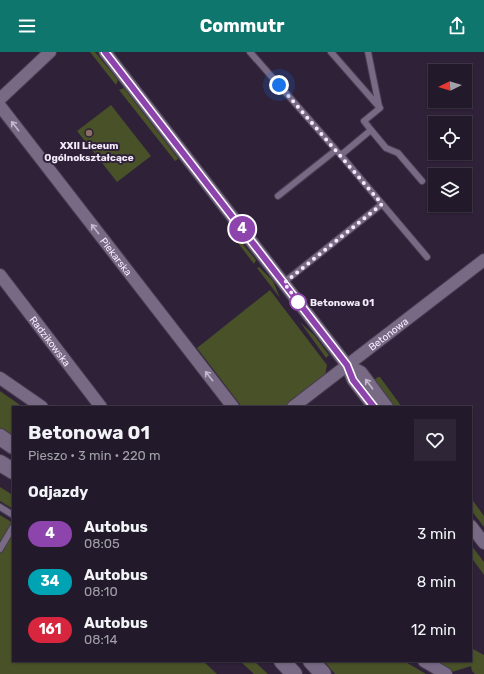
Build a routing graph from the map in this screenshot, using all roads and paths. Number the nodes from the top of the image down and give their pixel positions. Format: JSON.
{"nodes":[{"id":1,"x":50,"y":52,"type":"edge"},
{"id":2,"x":105,"y":52,"type":"edge"},
{"id":3,"x":250,"y":52,"type":"edge"},
{"id":4,"x":331,"y":52,"type":"edge"},
{"id":5,"x":368,"y":52,"type":"edge"},
{"id":6,"x":0,"y":99,"type":"edge"},
{"id":7,"x":0,"y":106,"type":"edge"},
{"id":8,"x":380,"y":108,"type":"junction"},
{"id":9,"x":371,"y":130,"type":"junction"},
{"id":10,"x":336,"y":150,"type":"junction"},
{"id":11,"x":341,"y":155,"type":"junction"},
{"id":12,"x":422,"y":181,"type":"dead end"},
{"id":13,"x":278,"y":196,"type":"dead end"},
{"id":14,"x":382,"y":204,"type":"junction"},
{"id":15,"x":427,"y":257,"type":"dead end"},
{"id":16,"x":484,"y":260,"type":"edge"},
{"id":17,"x":0,"y":275,"type":"edge"},
{"id":18,"x":284,"y":283,"type":"junction"},
{"id":19,"x":347,"y":365,"type":"junction"},
{"id":20,"x":0,"y":378,"type":"edge"},
{"id":21,"x":41,"y":406,"type":"edge"},
{"id":22,"x":100,"y":406,"type":"edge"},
{"id":23,"x":232,"y":406,"type":"edge"},
{"id":24,"x":294,"y":406,"type":"edge"},
{"id":25,"x":373,"y":406,"type":"edge"},
{"id":26,"x":386,"y":406,"type":"edge"},
{"id":27,"x":0,"y":437,"type":"edge"},
{"id":28,"x":12,"y":445,"type":"edge"},
{"id":29,"x":0,"y":463,"type":"edge"},
{"id":30,"x":12,"y":470,"type":"edge"},
{"id":31,"x":0,"y":507,"type":"edge"},
{"id":32,"x":12,"y":514,"type":"edge"},
{"id":33,"x":472,"y":527,"type":"edge"},
{"id":34,"x":12,"y":529,"type":"edge"},
{"id":35,"x":484,"y":543,"type":"edge"},
{"id":36,"x":0,"y":549,"type":"edge"},
{"id":37,"x":283,"y":662,"type":"edge"},
{"id":38,"x":312,"y":662,"type":"edge"},
{"id":39,"x":426,"y":662,"type":"edge"},
{"id":40,"x":294,"y":674,"type":"edge"},
{"id":41,"x":323,"y":674,"type":"edge"},
{"id":42,"x":446,"y":674,"type":"edge"}],
"edges":[{"from":1,"to":6,"type":"street"},
{"from":2,"to":18,"type":"street"},
{"from":3,"to":10,"type":"lane"},
{"from":4,"to":8,"type":"lane"},
{"from":5,"to":8,"type":"lane"},
{"from":23,"to":7,"type":"street","name":"Piekarska","one_way":true},
{"from":8,"to":9,"type":"lane"},
{"from":9,"to":11,"type":"lane"},
{"from":9,"to":12,"type":"lane"},
{"from":10,"to":11,"type":"lane"},
{"from":10,"to":13,"type":"lane"},
{"from":11,"to":14,"type":"lane"},
{"from":14,"to":15,"type":"lane"},
{"from":14,"to":18,"type":"lane"},
{"from":16,"to":19,"type":"street","name":"Betonowa"},
{"from":17,"to":22,"type":"street","name":"Radzikowska"},
{"from":18,"to":19,"type":"street"},
{"from":19,"to":24,"type":"street","name":"Betonowa"},
{"from":19,"to":25,"type":"street"},
{"from":26,"to":19,"type":"street","one_way":true},
{"from":20,"to":21,"type":"street"},
{"from":27,"to":28,"type":"main road"},
{"from":29,"to":30,"type":"main road"},
{"from":31,"to":32,"type":"lane"},
{"from":33,"to":35,"type":"street"},
{"from":34,"to":36,"type":"lane"},
{"from":37,"to":40,"type":"main road"},
{"from":38,"to":41,"type":"main road"},
{"from":39,"to":42,"type":"street"}]}
